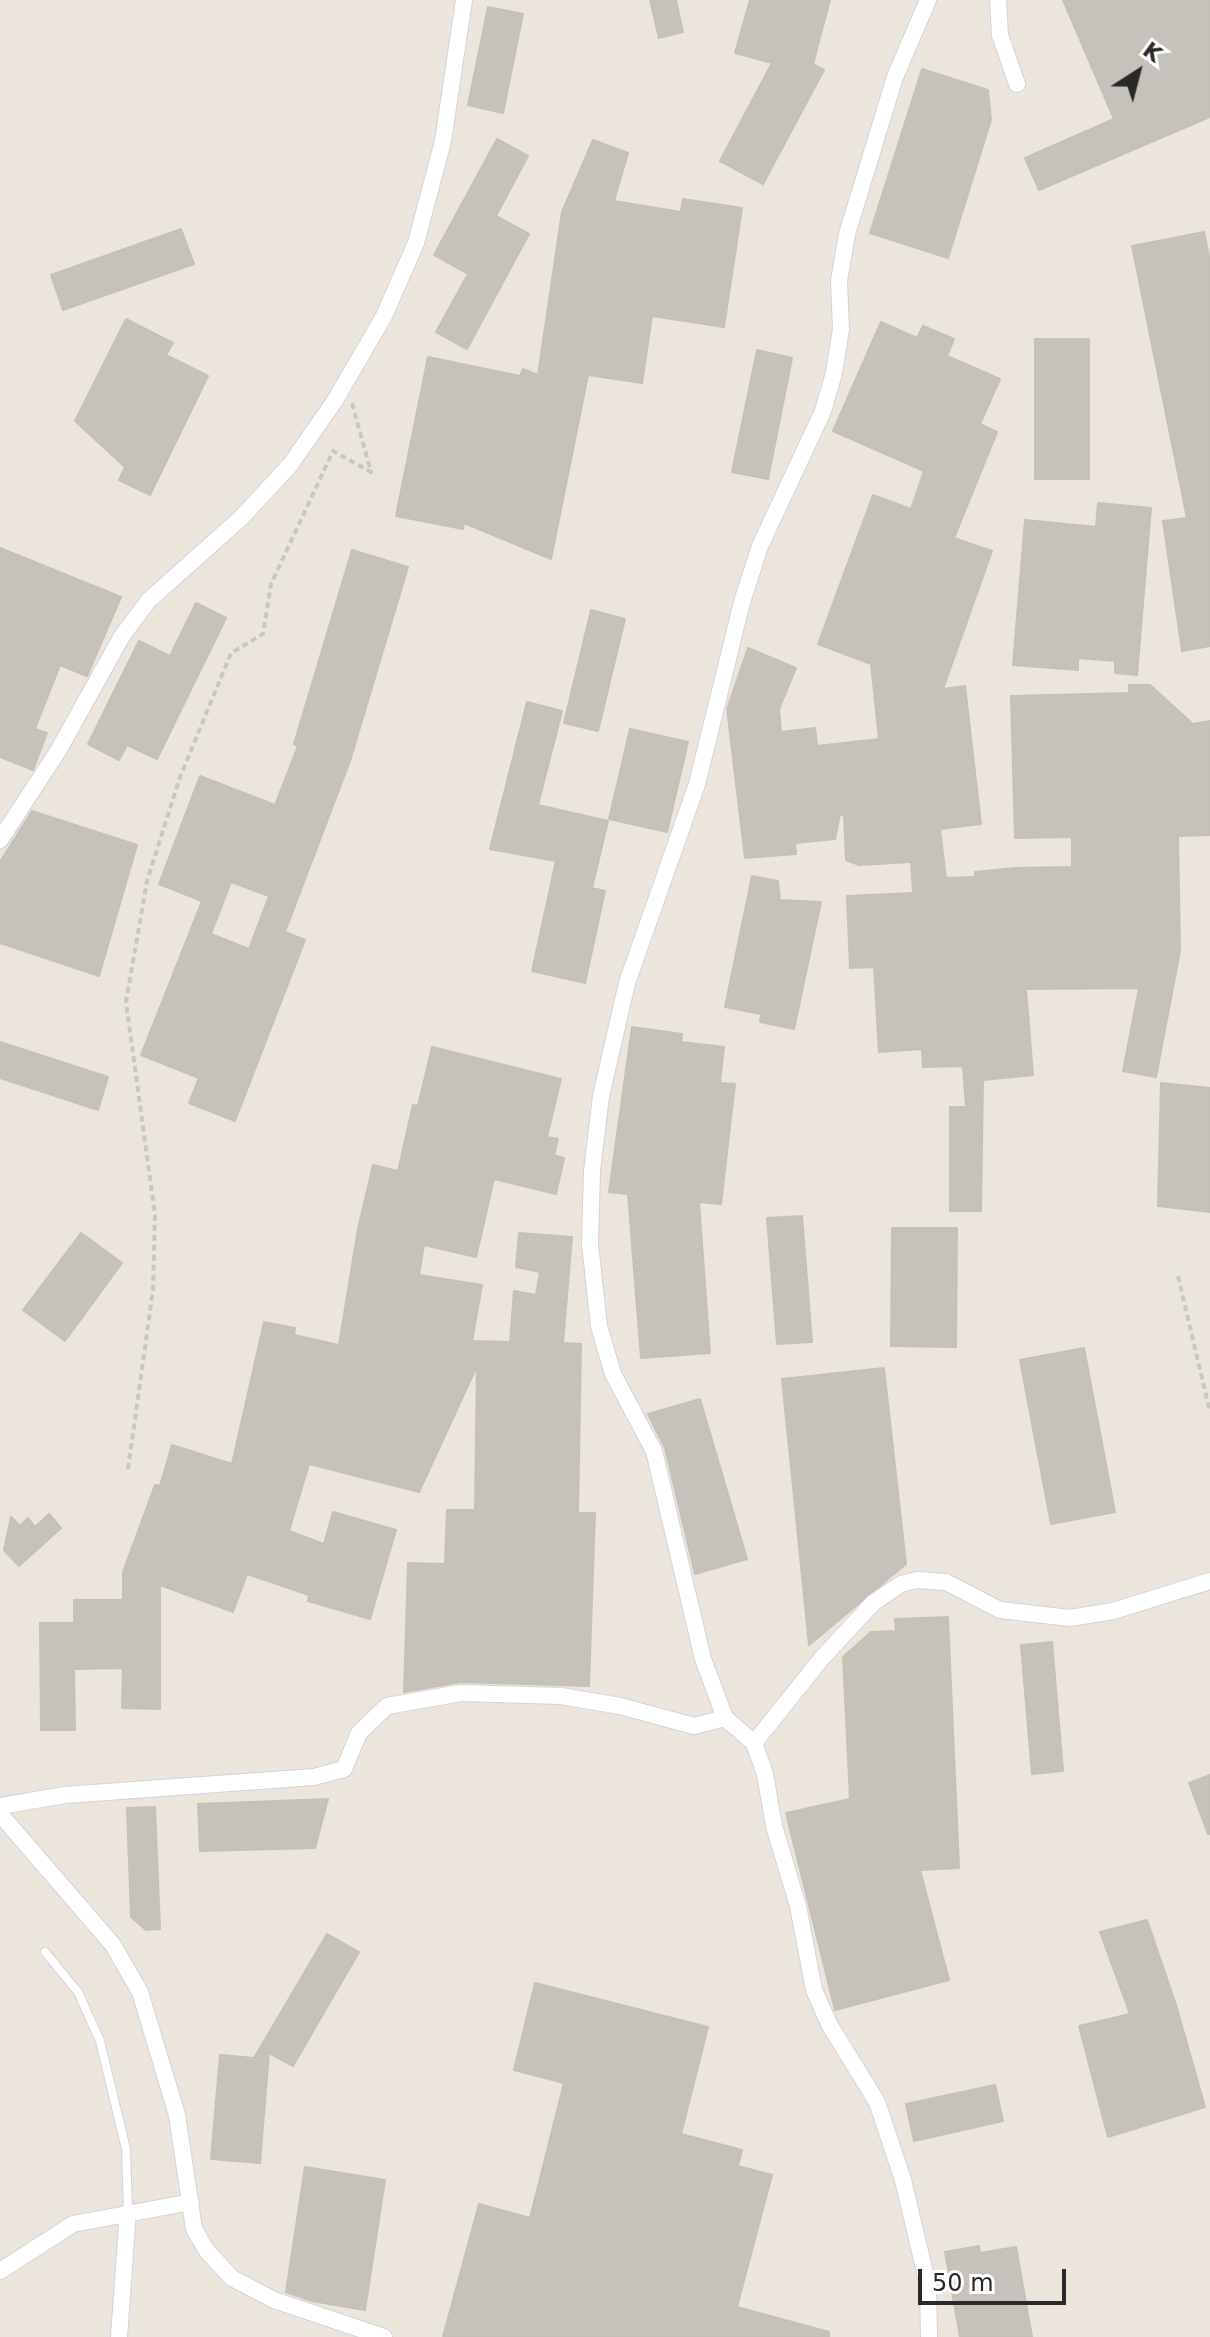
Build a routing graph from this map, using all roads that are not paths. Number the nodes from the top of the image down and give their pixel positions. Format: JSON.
{"nodes":[{"id":1,"x":464,"y":0,"type":"edge"},
{"id":2,"x":928,"y":0,"type":"edge"},
{"id":3,"x":998,"y":0,"type":"edge"},
{"id":4,"x":1017,"y":84,"type":"dead end"},
{"id":5,"x":0,"y":840,"type":"edge"},
{"id":6,"x":1210,"y":1581,"type":"edge"},
{"id":7,"x":725,"y":1718,"type":"junction"},
{"id":8,"x":754,"y":1743,"type":"junction"},
{"id":9,"x":0,"y":1806,"type":"edge"},
{"id":10,"x":0,"y":1814,"type":"edge"},
{"id":11,"x":45,"y":1952,"type":"dead end"},
{"id":12,"x":191,"y":2202,"type":"junction"},
{"id":13,"x":128,"y":2212,"type":"junction"},
{"id":14,"x":0,"y":2271,"type":"edge"},
{"id":15,"x":119,"y":2337,"type":"edge"},
{"id":16,"x":384,"y":2337,"type":"edge"},
{"id":17,"x":929,"y":2337,"type":"edge"}],
"edges":[{"from":1,"to":5,"type":"street"},
{"from":2,"to":7,"type":"street"},
{"from":3,"to":4,"type":"street"},
{"from":6,"to":8,"type":"street"},
{"from":7,"to":8,"type":"street"},
{"from":7,"to":9,"type":"street"},
{"from":8,"to":17,"type":"street"},
{"from":10,"to":12,"type":"street"},
{"from":11,"to":13,"type":"lane"},
{"from":12,"to":13,"type":"street"},
{"from":12,"to":16,"type":"street"},
{"from":13,"to":14,"type":"street"},
{"from":13,"to":15,"type":"street"}]}
